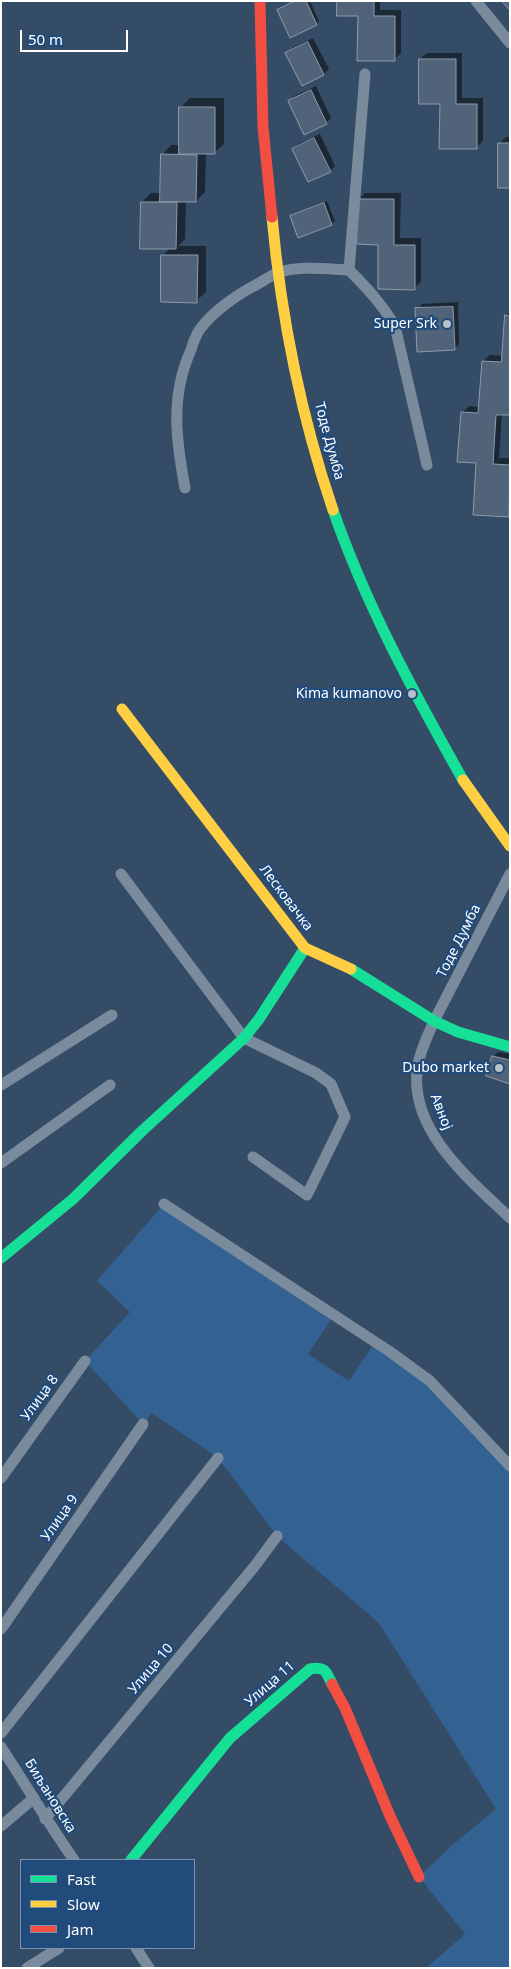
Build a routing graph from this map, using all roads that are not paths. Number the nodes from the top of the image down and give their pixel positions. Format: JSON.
{"nodes":[{"id":1,"x":260,"y":1,"type":"edge"},
{"id":2,"x":476,"y":1,"type":"edge"},
{"id":3,"x":510,"y":42,"type":"edge"},
{"id":4,"x":365,"y":74,"type":"dead end"},
{"id":5,"x":349,"y":270,"type":"junction"},
{"id":6,"x":277,"y":273,"type":"junction"},
{"id":7,"x":427,"y":466,"type":"dead end"},
{"id":8,"x":185,"y":488,"type":"dead end"},
{"id":9,"x":122,"y":710,"type":"dead end"},
{"id":10,"x":510,"y":846,"type":"edge"},
{"id":11,"x":121,"y":874,"type":"dead end"},
{"id":12,"x":510,"y":874,"type":"edge"},
{"id":13,"x":305,"y":948,"type":"junction"},
{"id":14,"x":112,"y":1015,"type":"dead end"},
{"id":15,"x":434,"y":1021,"type":"junction"},
{"id":16,"x":244,"y":1038,"type":"junction"},
{"id":17,"x":510,"y":1047,"type":"edge"},
{"id":18,"x":1,"y":1085,"type":"edge"},
{"id":19,"x":110,"y":1085,"type":"dead end"},
{"id":20,"x":253,"y":1157,"type":"dead end"},
{"id":21,"x":1,"y":1163,"type":"edge"},
{"id":22,"x":164,"y":1204,"type":"dead end"},
{"id":23,"x":510,"y":1218,"type":"edge"},
{"id":24,"x":1,"y":1258,"type":"edge"},
{"id":25,"x":85,"y":1360,"type":"dead end"},
{"id":26,"x":143,"y":1424,"type":"dead end"},
{"id":27,"x":218,"y":1458,"type":"dead end"},
{"id":28,"x":510,"y":1466,"type":"edge"},
{"id":29,"x":1,"y":1478,"type":"edge"},
{"id":30,"x":277,"y":1536,"type":"dead end"},
{"id":31,"x":1,"y":1629,"type":"edge"},
{"id":32,"x":1,"y":1733,"type":"edge"},
{"id":33,"x":1,"y":1747,"type":"edge"},
{"id":34,"x":34,"y":1798,"type":"junction"},
{"id":35,"x":45,"y":1819,"type":"junction"},
{"id":36,"x":1,"y":1826,"type":"edge"},
{"id":37,"x":73,"y":1859,"type":"edge"},
{"id":38,"x":132,"y":1859,"type":"edge"},
{"id":39,"x":419,"y":1877,"type":"dead end"},
{"id":40,"x":57,"y":1949,"type":"edge"},
{"id":41,"x":137,"y":1949,"type":"edge"},
{"id":42,"x":27,"y":1968,"type":"edge"},
{"id":43,"x":149,"y":1968,"type":"edge"}],
"edges":[{"from":1,"to":6,"type":"street","name":"Тоде Думба"},
{"from":2,"to":3,"type":"street"},
{"from":4,"to":5,"type":"street"},
{"from":5,"to":6,"type":"street"},
{"from":5,"to":7,"type":"street"},
{"from":6,"to":8,"type":"street"},
{"from":6,"to":10,"type":"street","name":"Тоде Думба"},
{"from":9,"to":13,"type":"street","name":"Лесковачка"},
{"from":11,"to":16,"type":"street"},
{"from":12,"to":15,"type":"street","name":"Тоде Думба"},
{"from":13,"to":15,"type":"street","name":"Лесковачка"},
{"from":13,"to":16,"type":"street"},
{"from":14,"to":18,"type":"street"},
{"from":15,"to":17,"type":"street","name":"Лесковачка"},
{"from":15,"to":23,"type":"street","name":"Авној"},
{"from":16,"to":20,"type":"street"},
{"from":16,"to":24,"type":"street"},
{"from":19,"to":21,"type":"street"},
{"from":22,"to":28,"type":"street"},
{"from":25,"to":29,"type":"street","name":"Улица 8"},
{"from":26,"to":31,"type":"street","name":"Улица 9"},
{"from":27,"to":32,"type":"street"},
{"from":30,"to":35,"type":"street","name":"Улица 10"},
{"from":33,"to":34,"type":"street","name":"Биљановска"},
{"from":34,"to":35,"type":"street","name":"Биљановска"},
{"from":34,"to":36,"type":"street"},
{"from":35,"to":37,"type":"street","name":"Биљановска"},
{"from":38,"to":39,"type":"street","name":"Улица 11"},
{"from":40,"to":42,"type":"street"},
{"from":41,"to":43,"type":"street"}]}
